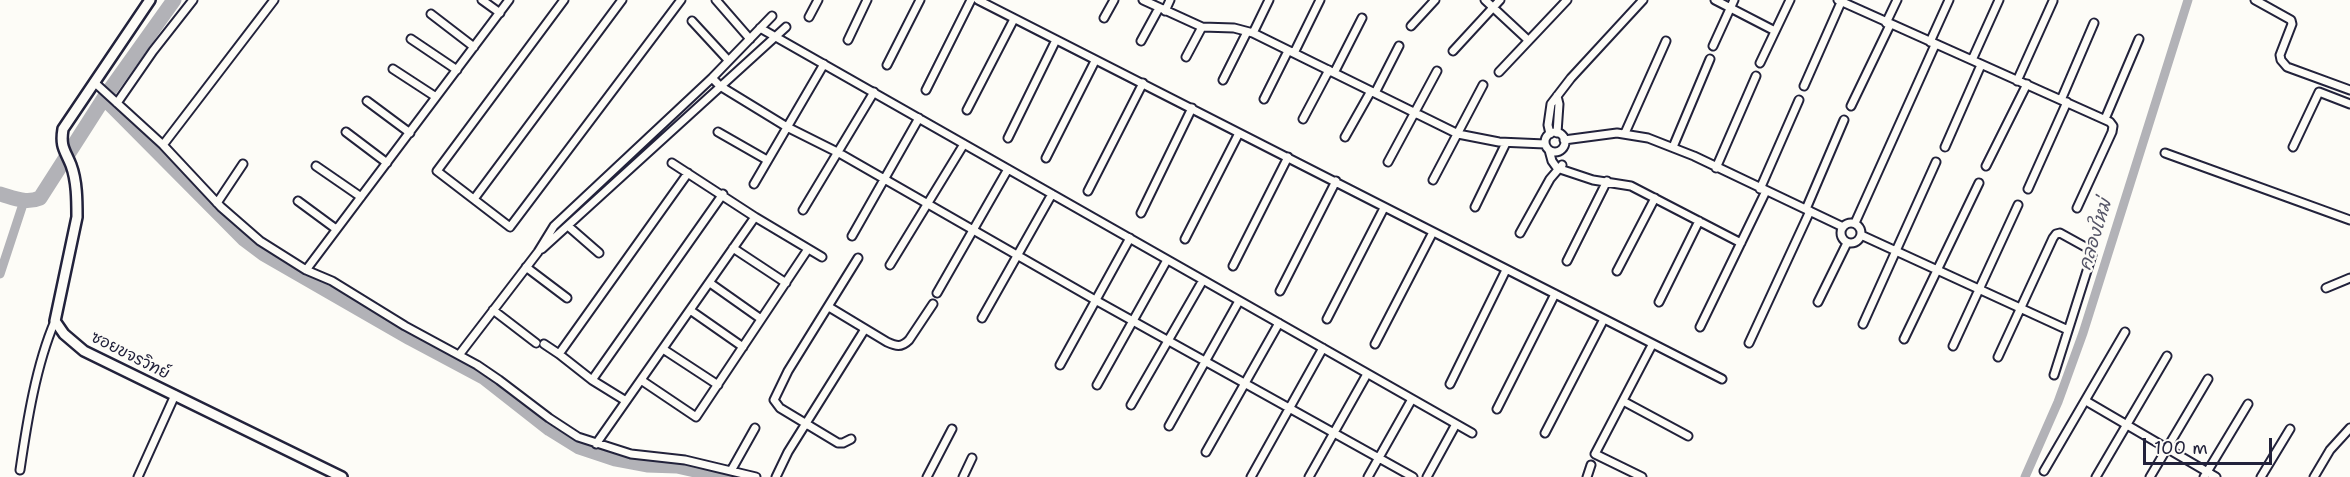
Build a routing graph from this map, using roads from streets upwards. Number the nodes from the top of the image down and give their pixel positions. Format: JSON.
{"nodes":[{"id":1,"x":150,"y":0,"type":"edge"},
{"id":2,"x":193,"y":0,"type":"edge"},
{"id":3,"x":274,"y":0,"type":"edge"},
{"id":4,"x":482,"y":0,"type":"edge"},
{"id":5,"x":509,"y":0,"type":"edge"},
{"id":6,"x":564,"y":0,"type":"edge"},
{"id":7,"x":622,"y":0,"type":"edge"},
{"id":8,"x":681,"y":0,"type":"edge"},
{"id":9,"x":716,"y":0,"type":"edge"},
{"id":10,"x":818,"y":0,"type":"edge"},
{"id":11,"x":867,"y":0,"type":"edge"},
{"id":12,"x":921,"y":0,"type":"edge"},
{"id":13,"x":971,"y":0,"type":"edge"},
{"id":14,"x":978,"y":0,"type":"edge"},
{"id":15,"x":1113,"y":0,"type":"edge"},
{"id":16,"x":1143,"y":0,"type":"edge"},
{"id":17,"x":1170,"y":0,"type":"edge"},
{"id":18,"x":1269,"y":0,"type":"edge"},
{"id":19,"x":1320,"y":0,"type":"edge"},
{"id":20,"x":1435,"y":0,"type":"edge"},
{"id":21,"x":1485,"y":0,"type":"edge"},
{"id":22,"x":1500,"y":0,"type":"edge"},
{"id":23,"x":1567,"y":0,"type":"edge"},
{"id":24,"x":1643,"y":0,"type":"edge"},
{"id":25,"x":1715,"y":0,"type":"edge"},
{"id":26,"x":1734,"y":0,"type":"edge"},
{"id":27,"x":1790,"y":0,"type":"edge"},
{"id":28,"x":1897,"y":0,"type":"edge"},
{"id":29,"x":1949,"y":0,"type":"edge"},
{"id":30,"x":1999,"y":0,"type":"edge"},
{"id":31,"x":2255,"y":0,"type":"edge"},
{"id":32,"x":1840,"y":1,"type":"edge"},
{"id":33,"x":2053,"y":1,"type":"edge"},
{"id":34,"x":1492,"y":8,"type":"junction"},
{"id":35,"x":1730,"y":9,"type":"junction"},
{"id":36,"x":1162,"y":10,"type":"junction"},
{"id":37,"x":500,"y":13,"type":"junction"},
{"id":38,"x":431,"y":14,"type":"dead end"},
{"id":39,"x":772,"y":16,"type":"dead end"},
{"id":40,"x":809,"y":16,"type":"dead end"},
{"id":41,"x":1104,"y":18,"type":"dead end"},
{"id":42,"x":1362,"y":18,"type":"dead end"},
{"id":43,"x":1014,"y":19,"type":"junction"},
{"id":44,"x":692,"y":21,"type":"dead end"},
{"id":45,"x":2094,"y":23,"type":"dead end"},
{"id":46,"x":1888,"y":24,"type":"junction"},
{"id":47,"x":1411,"y":26,"type":"dead end"},
{"id":48,"x":786,"y":27,"type":"dead end"},
{"id":49,"x":1202,"y":27,"type":"junction"},
{"id":50,"x":760,"y":28,"type":"junction"},
{"id":51,"x":1775,"y":31,"type":"junction"},
{"id":52,"x":1250,"y":32,"type":"junction"},
{"id":53,"x":775,"y":36,"type":"junction"},
{"id":54,"x":411,"y":39,"type":"dead end"},
{"id":55,"x":750,"y":39,"type":"junction"},
{"id":56,"x":2139,"y":39,"type":"dead end"},
{"id":57,"x":848,"y":40,"type":"dead end"},
{"id":58,"x":1056,"y":40,"type":"junction"},
{"id":59,"x":1142,"y":40,"type":"dead end"},
{"id":60,"x":1528,"y":40,"type":"junction"},
{"id":61,"x":1666,"y":41,"type":"dead end"},
{"id":62,"x":1933,"y":43,"type":"junction"},
{"id":63,"x":1399,"y":45,"type":"dead end"},
{"id":64,"x":1713,"y":46,"type":"dead end"},
{"id":65,"x":474,"y":47,"type":"junction"},
{"id":66,"x":1453,"y":51,"type":"dead end"},
{"id":67,"x":1291,"y":52,"type":"junction"},
{"id":68,"x":1186,"y":57,"type":"dead end"},
{"id":69,"x":1710,"y":59,"type":"dead end"},
{"id":70,"x":728,"y":60,"type":"junction"},
{"id":71,"x":1972,"y":60,"type":"junction"},
{"id":72,"x":1095,"y":61,"type":"junction"},
{"id":73,"x":1760,"y":63,"type":"dead end"},
{"id":74,"x":824,"y":64,"type":"junction"},
{"id":75,"x":887,"y":65,"type":"dead end"},
{"id":76,"x":1982,"y":65,"type":"junction"},
{"id":77,"x":393,"y":69,"type":"dead end"},
{"id":78,"x":457,"y":70,"type":"junction"},
{"id":79,"x":1437,"y":71,"type":"dead end"},
{"id":80,"x":1331,"y":72,"type":"junction"},
{"id":81,"x":1499,"y":72,"type":"dead end"},
{"id":82,"x":1756,"y":76,"type":"dead end"},
{"id":83,"x":712,"y":78,"type":"junction"},
{"id":84,"x":1223,"y":80,"type":"dead end"},
{"id":85,"x":2017,"y":81,"type":"junction"},
{"id":86,"x":1143,"y":83,"type":"junction"},
{"id":87,"x":2026,"y":84,"type":"junction"},
{"id":88,"x":97,"y":85,"type":"junction"},
{"id":89,"x":720,"y":86,"type":"junction"},
{"id":90,"x":1483,"y":86,"type":"dead end"},
{"id":91,"x":1804,"y":86,"type":"dead end"},
{"id":92,"x":926,"y":90,"type":"dead end"},
{"id":93,"x":2350,"y":90,"type":"edge"},
{"id":94,"x":874,"y":92,"type":"junction"},
{"id":95,"x":1373,"y":92,"type":"junction"},
{"id":96,"x":436,"y":98,"type":"junction"},
{"id":97,"x":1264,"y":99,"type":"dead end"},
{"id":98,"x":1799,"y":100,"type":"dead end"},
{"id":99,"x":367,"y":101,"type":"dead end"},
{"id":100,"x":2064,"y":101,"type":"junction"},
{"id":101,"x":117,"y":103,"type":"junction"},
{"id":102,"x":2350,"y":104,"type":"edge"},
{"id":103,"x":1851,"y":106,"type":"dead end"},
{"id":104,"x":1192,"y":108,"type":"junction"},
{"id":105,"x":968,"y":110,"type":"dead end"},
{"id":106,"x":1414,"y":114,"type":"junction"},
{"id":107,"x":919,"y":118,"type":"junction"},
{"id":108,"x":1303,"y":119,"type":"dead end"},
{"id":109,"x":2104,"y":119,"type":"junction"},
{"id":110,"x":1844,"y":120,"type":"dead end"},
{"id":111,"x":787,"y":128,"type":"junction"},
{"id":112,"x":346,"y":132,"type":"dead end"},
{"id":113,"x":718,"y":132,"type":"dead end"},
{"id":114,"x":410,"y":133,"type":"junction"},
{"id":115,"x":1239,"y":133,"type":"junction"},
{"id":116,"x":1554,"y":133,"type":"junction"},
{"id":117,"x":1626,"y":133,"type":"junction"},
{"id":118,"x":1458,"y":134,"type":"junction"},
{"id":119,"x":1345,"y":137,"type":"dead end"},
{"id":120,"x":1008,"y":138,"type":"dead end"},
{"id":121,"x":1564,"y":140,"type":"junction"},
{"id":122,"x":1506,"y":143,"type":"junction"},
{"id":123,"x":964,"y":144,"type":"junction"},
{"id":124,"x":163,"y":146,"type":"junction"},
{"id":125,"x":1547,"y":147,"type":"junction"},
{"id":126,"x":1673,"y":147,"type":"junction"},
{"id":127,"x":1945,"y":147,"type":"dead end"},
{"id":128,"x":2293,"y":147,"type":"dead end"},
{"id":129,"x":1558,"y":152,"type":"junction"},
{"id":130,"x":839,"y":153,"type":"junction"},
{"id":131,"x":2165,"y":153,"type":"dead end"},
{"id":132,"x":1288,"y":157,"type":"junction"},
{"id":133,"x":1046,"y":158,"type":"dead end"},
{"id":134,"x":767,"y":160,"type":"junction"},
{"id":135,"x":1388,"y":162,"type":"dead end"},
{"id":136,"x":1936,"y":162,"type":"dead end"},
{"id":137,"x":387,"y":163,"type":"junction"},
{"id":138,"x":672,"y":163,"type":"dead end"},
{"id":139,"x":243,"y":165,"type":"dead end"},
{"id":140,"x":316,"y":166,"type":"dead end"},
{"id":141,"x":1986,"y":166,"type":"dead end"},
{"id":142,"x":1560,"y":167,"type":"junction"},
{"id":143,"x":1008,"y":168,"type":"junction"},
{"id":144,"x":1716,"y":168,"type":"junction"},
{"id":145,"x":688,"y":173,"type":"junction"},
{"id":146,"x":884,"y":179,"type":"junction"},
{"id":147,"x":1433,"y":180,"type":"dead end"},
{"id":148,"x":1336,"y":182,"type":"junction"},
{"id":149,"x":1607,"y":182,"type":"junction"},
{"id":150,"x":1979,"y":183,"type":"dead end"},
{"id":151,"x":754,"y":184,"type":"dead end"},
{"id":152,"x":2028,"y":189,"type":"dead end"},
{"id":153,"x":1088,"y":190,"type":"dead end"},
{"id":154,"x":1763,"y":190,"type":"junction"},
{"id":155,"x":723,"y":194,"type":"junction"},
{"id":156,"x":1052,"y":194,"type":"junction"},
{"id":157,"x":361,"y":197,"type":"junction"},
{"id":158,"x":1655,"y":198,"type":"junction"},
{"id":159,"x":474,"y":199,"type":"junction"},
{"id":160,"x":298,"y":201,"type":"dead end"},
{"id":161,"x":217,"y":203,"type":"junction"},
{"id":162,"x":928,"y":205,"type":"junction"},
{"id":163,"x":2018,"y":205,"type":"dead end"},
{"id":164,"x":1475,"y":207,"type":"dead end"},
{"id":165,"x":1384,"y":208,"type":"junction"},
{"id":166,"x":2076,"y":208,"type":"dead end"},
{"id":167,"x":803,"y":210,"type":"dead end"},
{"id":168,"x":1808,"y":210,"type":"junction"},
{"id":169,"x":1141,"y":213,"type":"dead end"},
{"id":170,"x":755,"y":217,"type":"junction"},
{"id":171,"x":1699,"y":220,"type":"junction"},
{"id":172,"x":2350,"y":220,"type":"edge"},
{"id":173,"x":1855,"y":224,"type":"junction"},
{"id":174,"x":568,"y":226,"type":"junction"},
{"id":175,"x":1843,"y":227,"type":"junction"},
{"id":176,"x":336,"y":229,"type":"junction"},
{"id":177,"x":972,"y":230,"type":"junction"},
{"id":178,"x":1433,"y":232,"type":"junction"},
{"id":179,"x":1520,"y":233,"type":"dead end"},
{"id":180,"x":1861,"y":235,"type":"junction"},
{"id":181,"x":852,"y":236,"type":"dead end"},
{"id":182,"x":1130,"y":238,"type":"junction"},
{"id":183,"x":1185,"y":239,"type":"dead end"},
{"id":184,"x":1741,"y":243,"type":"junction"},
{"id":185,"x":1847,"y":243,"type":"junction"},
{"id":186,"x":733,"y":248,"type":"junction"},
{"id":187,"x":808,"y":249,"type":"junction"},
{"id":188,"x":1897,"y":251,"type":"junction"},
{"id":189,"x":538,"y":252,"type":"junction"},
{"id":190,"x":599,"y":253,"type":"dead end"},
{"id":191,"x":1018,"y":256,"type":"junction"},
{"id":192,"x":822,"y":257,"type":"dead end"},
{"id":193,"x":858,"y":258,"type":"dead end"},
{"id":194,"x":1167,"y":260,"type":"junction"},
{"id":195,"x":1567,"y":261,"type":"dead end"},
{"id":196,"x":890,"y":266,"type":"dead end"},
{"id":197,"x":1233,"y":266,"type":"dead end"},
{"id":198,"x":526,"y":267,"type":"junction"},
{"id":199,"x":306,"y":270,"type":"junction"},
{"id":200,"x":1506,"y":270,"type":"junction"},
{"id":201,"x":1937,"y":270,"type":"junction"},
{"id":202,"x":1617,"y":271,"type":"dead end"},
{"id":203,"x":2350,"y":278,"type":"edge"},
{"id":204,"x":1203,"y":280,"type":"junction"},
{"id":205,"x":710,"y":283,"type":"junction"},
{"id":206,"x":786,"y":283,"type":"junction"},
{"id":207,"x":2326,"y":288,"type":"dead end"},
{"id":208,"x":1979,"y":290,"type":"junction"},
{"id":209,"x":1280,"y":291,"type":"dead end"},
{"id":210,"x":937,"y":293,"type":"dead end"},
{"id":211,"x":1555,"y":294,"type":"junction"},
{"id":212,"x":567,"y":298,"type":"dead end"},
{"id":213,"x":1097,"y":301,"type":"junction"},
{"id":214,"x":1239,"y":301,"type":"junction"},
{"id":215,"x":1659,"y":302,"type":"dead end"},
{"id":216,"x":1818,"y":302,"type":"dead end"},
{"id":217,"x":933,"y":304,"type":"dead end"},
{"id":218,"x":829,"y":307,"type":"junction"},
{"id":219,"x":2019,"y":308,"type":"junction"},
{"id":220,"x":493,"y":310,"type":"junction"},
{"id":221,"x":690,"y":310,"type":"junction"},
{"id":222,"x":982,"y":318,"type":"dead end"},
{"id":223,"x":761,"y":319,"type":"junction"},
{"id":224,"x":1327,"y":319,"type":"dead end"},
{"id":225,"x":1604,"y":319,"type":"junction"},
{"id":226,"x":55,"y":321,"type":"junction"},
{"id":227,"x":1132,"y":321,"type":"junction"},
{"id":228,"x":1279,"y":323,"type":"junction"},
{"id":229,"x":1863,"y":324,"type":"dead end"},
{"id":230,"x":1700,"y":327,"type":"dead end"},
{"id":231,"x":865,"y":329,"type":"junction"},
{"id":232,"x":2068,"y":330,"type":"junction"},
{"id":233,"x":2125,"y":332,"type":"dead end"},
{"id":234,"x":1904,"y":339,"type":"dead end"},
{"id":235,"x":1168,"y":341,"type":"junction"},
{"id":236,"x":1749,"y":343,"type":"dead end"},
{"id":237,"x":1376,"y":344,"type":"dead end"},
{"id":238,"x":1652,"y":345,"type":"junction"},
{"id":239,"x":1953,"y":346,"type":"dead end"},
{"id":240,"x":743,"y":347,"type":"junction"},
{"id":241,"x":1323,"y":348,"type":"junction"},
{"id":242,"x":663,"y":349,"type":"junction"},
{"id":243,"x":559,"y":354,"type":"junction"},
{"id":244,"x":459,"y":356,"type":"junction"},
{"id":245,"x":2167,"y":356,"type":"dead end"},
{"id":246,"x":1998,"y":357,"type":"dead end"},
{"id":247,"x":1204,"y":361,"type":"junction"},
{"id":248,"x":1060,"y":365,"type":"dead end"},
{"id":249,"x":1367,"y":374,"type":"junction"},
{"id":250,"x":2054,"y":375,"type":"dead end"},
{"id":251,"x":1722,"y":379,"type":"dead end"},
{"id":252,"x":2208,"y":379,"type":"dead end"},
{"id":253,"x":592,"y":380,"type":"junction"},
{"id":254,"x":641,"y":381,"type":"junction"},
{"id":255,"x":1244,"y":383,"type":"junction"},
{"id":256,"x":1450,"y":384,"type":"dead end"},
{"id":257,"x":718,"y":385,"type":"junction"},
{"id":258,"x":1097,"y":385,"type":"dead end"},
{"id":259,"x":175,"y":395,"type":"junction"},
{"id":260,"x":1412,"y":399,"type":"junction"},
{"id":261,"x":626,"y":401,"type":"junction"},
{"id":262,"x":1623,"y":401,"type":"junction"},
{"id":263,"x":2086,"y":401,"type":"junction"},
{"id":264,"x":2248,"y":404,"type":"dead end"},
{"id":265,"x":1131,"y":405,"type":"dead end"},
{"id":266,"x":1289,"y":408,"type":"junction"},
{"id":267,"x":1497,"y":409,"type":"dead end"},
{"id":268,"x":806,"y":424,"type":"junction"},
{"id":269,"x":1456,"y":424,"type":"junction"},
{"id":270,"x":2127,"y":425,"type":"junction"},
{"id":271,"x":1169,"y":426,"type":"dead end"},
{"id":272,"x":755,"y":428,"type":"dead end"},
{"id":273,"x":2350,"y":428,"type":"edge"},
{"id":274,"x":952,"y":429,"type":"dead end"},
{"id":275,"x":2290,"y":429,"type":"dead end"},
{"id":276,"x":1472,"y":433,"type":"dead end"},
{"id":277,"x":1545,"y":433,"type":"dead end"},
{"id":278,"x":1334,"y":434,"type":"junction"},
{"id":279,"x":1688,"y":436,"type":"dead end"},
{"id":280,"x":851,"y":439,"type":"dead end"},
{"id":281,"x":596,"y":444,"type":"junction"},
{"id":282,"x":2167,"y":448,"type":"junction"},
{"id":283,"x":1206,"y":452,"type":"dead end"},
{"id":284,"x":972,"y":458,"type":"dead end"},
{"id":285,"x":1378,"y":459,"type":"junction"},
{"id":286,"x":1591,"y":465,"type":"dead end"},
{"id":287,"x":20,"y":470,"type":"dead end"},
{"id":288,"x":732,"y":470,"type":"junction"},
{"id":289,"x":2044,"y":471,"type":"dead end"},
{"id":290,"x":2206,"y":475,"type":"edge"},
{"id":291,"x":138,"y":477,"type":"edge"},
{"id":292,"x":342,"y":477,"type":"edge"},
{"id":293,"x":756,"y":477,"type":"edge"},
{"id":294,"x":776,"y":477,"type":"edge"},
{"id":295,"x":927,"y":477,"type":"edge"},
{"id":296,"x":963,"y":477,"type":"edge"},
{"id":297,"x":1251,"y":477,"type":"edge"},
{"id":298,"x":1309,"y":477,"type":"edge"},
{"id":299,"x":1368,"y":477,"type":"edge"},
{"id":300,"x":1413,"y":477,"type":"edge"},
{"id":301,"x":1427,"y":477,"type":"edge"},
{"id":302,"x":1587,"y":477,"type":"edge"},
{"id":303,"x":1642,"y":477,"type":"edge"},
{"id":304,"x":2096,"y":477,"type":"edge"},
{"id":305,"x":2150,"y":477,"type":"edge"},
{"id":306,"x":2216,"y":477,"type":"edge"},
{"id":307,"x":2261,"y":477,"type":"edge"},
{"id":308,"x":2314,"y":477,"type":"edge"}],
"edges":[{"from":1,"to":88,"type":"street"},
{"from":2,"to":101,"type":"street"},
{"from":3,"to":124,"type":"street"},
{"from":4,"to":37,"type":"street"},
{"from":5,"to":37,"type":"street"},
{"from":6,"to":159,"type":"street"},
{"from":7,"to":159,"type":"street"},
{"from":8,"to":159,"type":"street"},
{"from":9,"to":55,"type":"street"},
{"from":10,"to":40,"type":"street"},
{"from":11,"to":57,"type":"street"},
{"from":12,"to":75,"type":"street"},
{"from":13,"to":92,"type":"street"},
{"from":14,"to":43,"type":"street"},
{"from":15,"to":41,"type":"street"},
{"from":16,"to":36,"type":"street"},
{"from":17,"to":36,"type":"street"},
{"from":18,"to":52,"type":"street"},
{"from":19,"to":67,"type":"street"},
{"from":20,"to":47,"type":"street"},
{"from":21,"to":34,"type":"street"},
{"from":22,"to":34,"type":"street"},
{"from":23,"to":60,"type":"street"},
{"from":24,"to":116,"type":"street"},
{"from":25,"to":35,"type":"street"},
{"from":26,"to":35,"type":"street"},
{"from":27,"to":51,"type":"street"},
{"from":28,"to":46,"type":"street"},
{"from":29,"to":62,"type":"street"},
{"from":30,"to":71,"type":"street"},
{"from":31,"to":93,"type":"street"},
{"from":32,"to":46,"type":"street"},
{"from":32,"to":91,"type":"street"},
{"from":33,"to":85,"type":"street"},
{"from":34,"to":60,"type":"street"},
{"from":34,"to":66,"type":"street"},
{"from":35,"to":51,"type":"street"},
{"from":35,"to":64,"type":"street"},
{"from":36,"to":49,"type":"street"},
{"from":36,"to":59,"type":"street"},
{"from":37,"to":65,"type":"street"},
{"from":38,"to":65,"type":"street"},
{"from":39,"to":50,"type":"street"},
{"from":42,"to":80,"type":"street"},
{"from":43,"to":58,"type":"street"},
{"from":43,"to":105,"type":"street"},
{"from":44,"to":70,"type":"street"},
{"from":45,"to":100,"type":"street"},
{"from":46,"to":62,"type":"street"},
{"from":46,"to":103,"type":"street"},
{"from":48,"to":53,"type":"street"},
{"from":49,"to":52,"type":"street"},
{"from":49,"to":68,"type":"street"},
{"from":50,"to":53,"type":"street"},
{"from":50,"to":55,"type":"street"},
{"from":51,"to":73,"type":"street"},
{"from":52,"to":67,"type":"street"},
{"from":52,"to":84,"type":"street"},
{"from":53,"to":74,"type":"street"},
{"from":53,"to":89,"type":"street"},
{"from":54,"to":78,"type":"street"},
{"from":55,"to":70,"type":"street"},
{"from":56,"to":109,"type":"street"},
{"from":58,"to":72,"type":"street"},
{"from":58,"to":120,"type":"street"},
{"from":60,"to":81,"type":"street"},
{"from":61,"to":117,"type":"street"},
{"from":62,"to":71,"type":"street"},
{"from":62,"to":173,"type":"street"},
{"from":63,"to":95,"type":"street"},
{"from":65,"to":78,"type":"street"},
{"from":67,"to":80,"type":"street"},
{"from":67,"to":97,"type":"street"},
{"from":69,"to":126,"type":"street"},
{"from":70,"to":83,"type":"street"},
{"from":71,"to":76,"type":"street"},
{"from":72,"to":86,"type":"street"},
{"from":72,"to":133,"type":"street"},
{"from":74,"to":94,"type":"street"},
{"from":74,"to":111,"type":"street"},
{"from":76,"to":85,"type":"street"},
{"from":76,"to":127,"type":"street"},
{"from":77,"to":96,"type":"street"},
{"from":78,"to":96,"type":"street"},
{"from":79,"to":106,"type":"street"},
{"from":80,"to":95,"type":"street"},
{"from":80,"to":108,"type":"street"},
{"from":82,"to":144,"type":"street"},
{"from":83,"to":89,"type":"street"},
{"from":83,"to":189,"type":"street"},
{"from":85,"to":87,"type":"street"},
{"from":86,"to":104,"type":"street"},
{"from":86,"to":153,"type":"street"},
{"from":87,"to":100,"type":"street"},
{"from":87,"to":141,"type":"street"},
{"from":88,"to":101,"type":"street"},
{"from":88,"to":226,"type":"street"},
{"from":89,"to":111,"type":"street"},
{"from":89,"to":174,"type":"street"},
{"from":90,"to":118,"type":"street"},
{"from":94,"to":107,"type":"street"},
{"from":94,"to":130,"type":"street"},
{"from":95,"to":106,"type":"street"},
{"from":95,"to":119,"type":"street"},
{"from":96,"to":114,"type":"street"},
{"from":98,"to":154,"type":"street"},
{"from":99,"to":114,"type":"street"},
{"from":100,"to":109,"type":"street"},
{"from":100,"to":152,"type":"street"},
{"from":101,"to":124,"type":"street"},
{"from":102,"to":128,"type":"street"},
{"from":104,"to":115,"type":"street"},
{"from":104,"to":169,"type":"street"},
{"from":106,"to":118,"type":"street"},
{"from":106,"to":135,"type":"street"},
{"from":107,"to":123,"type":"street"},
{"from":107,"to":146,"type":"street"},
{"from":109,"to":166,"type":"street"},
{"from":110,"to":168,"type":"street"},
{"from":111,"to":130,"type":"street"},
{"from":111,"to":134,"type":"street"},
{"from":112,"to":137,"type":"street"},
{"from":113,"to":134,"type":"street"},
{"from":114,"to":137,"type":"street"},
{"from":115,"to":132,"type":"street"},
{"from":115,"to":183,"type":"street"},
{"from":116,"to":121,"type":"street"},
{"from":116,"to":125,"type":"street"},
{"from":117,"to":121,"type":"street"},
{"from":117,"to":126,"type":"street"},
{"from":118,"to":122,"type":"street"},
{"from":118,"to":147,"type":"street"},
{"from":121,"to":129,"type":"street"},
{"from":122,"to":125,"type":"street"},
{"from":122,"to":164,"type":"street"},
{"from":123,"to":143,"type":"street"},
{"from":123,"to":162,"type":"street"},
{"from":124,"to":161,"type":"street"},
{"from":125,"to":129,"type":"street"},
{"from":125,"to":142,"type":"street"},
{"from":126,"to":144,"type":"street"},
{"from":129,"to":142,"type":"street"},
{"from":130,"to":146,"type":"street"},
{"from":130,"to":167,"type":"street"},
{"from":131,"to":172,"type":"street"},
{"from":132,"to":148,"type":"street"},
{"from":132,"to":197,"type":"street"},
{"from":134,"to":151,"type":"street"},
{"from":136,"to":188,"type":"street"},
{"from":137,"to":157,"type":"street"},
{"from":138,"to":145,"type":"street"},
{"from":139,"to":161,"type":"street"},
{"from":140,"to":157,"type":"street"},
{"from":142,"to":149,"type":"street"},
{"from":142,"to":179,"type":"street"},
{"from":143,"to":156,"type":"street"},
{"from":143,"to":177,"type":"street"},
{"from":144,"to":154,"type":"street"},
{"from":145,"to":155,"type":"street"},
{"from":145,"to":243,"type":"street"},
{"from":146,"to":162,"type":"street"},
{"from":146,"to":181,"type":"street"},
{"from":148,"to":165,"type":"street"},
{"from":148,"to":209,"type":"street"},
{"from":149,"to":158,"type":"street"},
{"from":149,"to":195,"type":"street"},
{"from":150,"to":201,"type":"street"},
{"from":154,"to":168,"type":"street"},
{"from":154,"to":184,"type":"street"},
{"from":155,"to":170,"type":"street"},
{"from":155,"to":253,"type":"street"},
{"from":156,"to":182,"type":"street"},
{"from":156,"to":191,"type":"street"},
{"from":157,"to":176,"type":"street"},
{"from":158,"to":171,"type":"street"},
{"from":158,"to":202,"type":"street"},
{"from":160,"to":176,"type":"street"},
{"from":161,"to":199,"type":"street"},
{"from":162,"to":177,"type":"street"},
{"from":162,"to":196,"type":"street"},
{"from":163,"to":208,"type":"street"},
{"from":165,"to":178,"type":"street"},
{"from":165,"to":224,"type":"street"},
{"from":168,"to":175,"type":"street"},
{"from":168,"to":236,"type":"street"},
{"from":170,"to":186,"type":"street"},
{"from":170,"to":187,"type":"street"},
{"from":171,"to":184,"type":"street"},
{"from":171,"to":215,"type":"street"},
{"from":173,"to":175,"type":"street"},
{"from":173,"to":180,"type":"street"},
{"from":174,"to":189,"type":"street"},
{"from":174,"to":190,"type":"street"},
{"from":175,"to":185,"type":"street"},
{"from":176,"to":199,"type":"street"},
{"from":177,"to":191,"type":"street"},
{"from":177,"to":210,"type":"street"},
{"from":178,"to":200,"type":"street"},
{"from":178,"to":237,"type":"street"},
{"from":180,"to":185,"type":"street"},
{"from":180,"to":188,"type":"street"},
{"from":182,"to":194,"type":"street"},
{"from":182,"to":213,"type":"street"},
{"from":184,"to":230,"type":"street"},
{"from":185,"to":216,"type":"street"},
{"from":186,"to":205,"type":"street"},
{"from":186,"to":206,"type":"street"},
{"from":187,"to":192,"type":"street"},
{"from":187,"to":206,"type":"street"},
{"from":188,"to":201,"type":"street"},
{"from":188,"to":229,"type":"street"},
{"from":189,"to":198,"type":"street"},
{"from":191,"to":213,"type":"street"},
{"from":191,"to":222,"type":"street"},
{"from":193,"to":218,"type":"street"},
{"from":194,"to":204,"type":"street"},
{"from":194,"to":227,"type":"street"},
{"from":198,"to":212,"type":"street"},
{"from":198,"to":220,"type":"street"},
{"from":199,"to":244,"type":"street"},
{"from":200,"to":211,"type":"street"},
{"from":200,"to":256,"type":"street"},
{"from":201,"to":208,"type":"street"},
{"from":201,"to":234,"type":"street"},
{"from":203,"to":207,"type":"street"},
{"from":204,"to":214,"type":"street"},
{"from":204,"to":235,"type":"street"},
{"from":205,"to":221,"type":"street"},
{"from":205,"to":223,"type":"street"},
{"from":206,"to":223,"type":"street"},
{"from":208,"to":219,"type":"street"},
{"from":208,"to":239,"type":"street"},
{"from":211,"to":225,"type":"street"},
{"from":211,"to":267,"type":"street"},
{"from":213,"to":227,"type":"street"},
{"from":213,"to":248,"type":"street"},
{"from":214,"to":228,"type":"street"},
{"from":214,"to":247,"type":"street"},
{"from":217,"to":231,"type":"street"},
{"from":218,"to":231,"type":"street"},
{"from":218,"to":268,"type":"street"},
{"from":219,"to":232,"type":"street"},
{"from":219,"to":232,"type":"street"},
{"from":219,"to":246,"type":"street"},
{"from":220,"to":243,"type":"street"},
{"from":220,"to":244,"type":"street"},
{"from":221,"to":240,"type":"street"},
{"from":221,"to":242,"type":"street"},
{"from":223,"to":240,"type":"street"},
{"from":225,"to":238,"type":"street"},
{"from":225,"to":277,"type":"street"},
{"from":226,"to":259,"type":"street","name":"ซอยขจรวิทย์"},
{"from":226,"to":287,"type":"street"},
{"from":227,"to":235,"type":"street"},
{"from":227,"to":258,"type":"street"},
{"from":228,"to":241,"type":"street"},
{"from":228,"to":255,"type":"street"},
{"from":231,"to":268,"type":"street"},
{"from":232,"to":250,"type":"street"},
{"from":233,"to":263,"type":"street"},
{"from":235,"to":247,"type":"street"},
{"from":235,"to":265,"type":"street"},
{"from":238,"to":251,"type":"street"},
{"from":238,"to":262,"type":"street"},
{"from":240,"to":257,"type":"street"},
{"from":241,"to":249,"type":"street"},
{"from":241,"to":266,"type":"street"},
{"from":242,"to":254,"type":"street"},
{"from":242,"to":257,"type":"street"},
{"from":243,"to":253,"type":"street"},
{"from":244,"to":281,"type":"street"},
{"from":245,"to":270,"type":"street"},
{"from":247,"to":255,"type":"street"},
{"from":247,"to":271,"type":"street"},
{"from":249,"to":260,"type":"street"},
{"from":249,"to":278,"type":"street"},
{"from":252,"to":282,"type":"street"},
{"from":253,"to":261,"type":"street"},
{"from":254,"to":257,"type":"street"},
{"from":254,"to":261,"type":"street"},
{"from":255,"to":266,"type":"street"},
{"from":255,"to":283,"type":"street"},
{"from":259,"to":291,"type":"street"},
{"from":259,"to":292,"type":"street","name":"ซอยขจรวิทย์"},
{"from":260,"to":269,"type":"street"},
{"from":260,"to":285,"type":"street"},
{"from":261,"to":281,"type":"street"},
{"from":262,"to":279,"type":"street"},
{"from":262,"to":303,"type":"street"},
{"from":263,"to":270,"type":"street"},
{"from":263,"to":289,"type":"street"},
{"from":264,"to":290,"type":"street"},
{"from":266,"to":278,"type":"street"},
{"from":266,"to":297,"type":"street"},
{"from":268,"to":280,"type":"street"},
{"from":268,"to":294,"type":"street"},
{"from":269,"to":276,"type":"street"},
{"from":269,"to":301,"type":"street"},
{"from":270,"to":282,"type":"street"},
{"from":270,"to":304,"type":"street"},
{"from":272,"to":288,"type":"street"},
{"from":273,"to":308,"type":"street"},
{"from":274,"to":295,"type":"street"},
{"from":275,"to":307,"type":"street"},
{"from":278,"to":285,"type":"street"},
{"from":278,"to":298,"type":"street"},
{"from":281,"to":288,"type":"street"},
{"from":282,"to":290,"type":"street"},
{"from":282,"to":305,"type":"street"},
{"from":284,"to":296,"type":"street"},
{"from":285,"to":299,"type":"street"},
{"from":285,"to":300,"type":"street"},
{"from":286,"to":302,"type":"street"},
{"from":288,"to":293,"type":"street"},
{"from":290,"to":306,"type":"street"}]}
